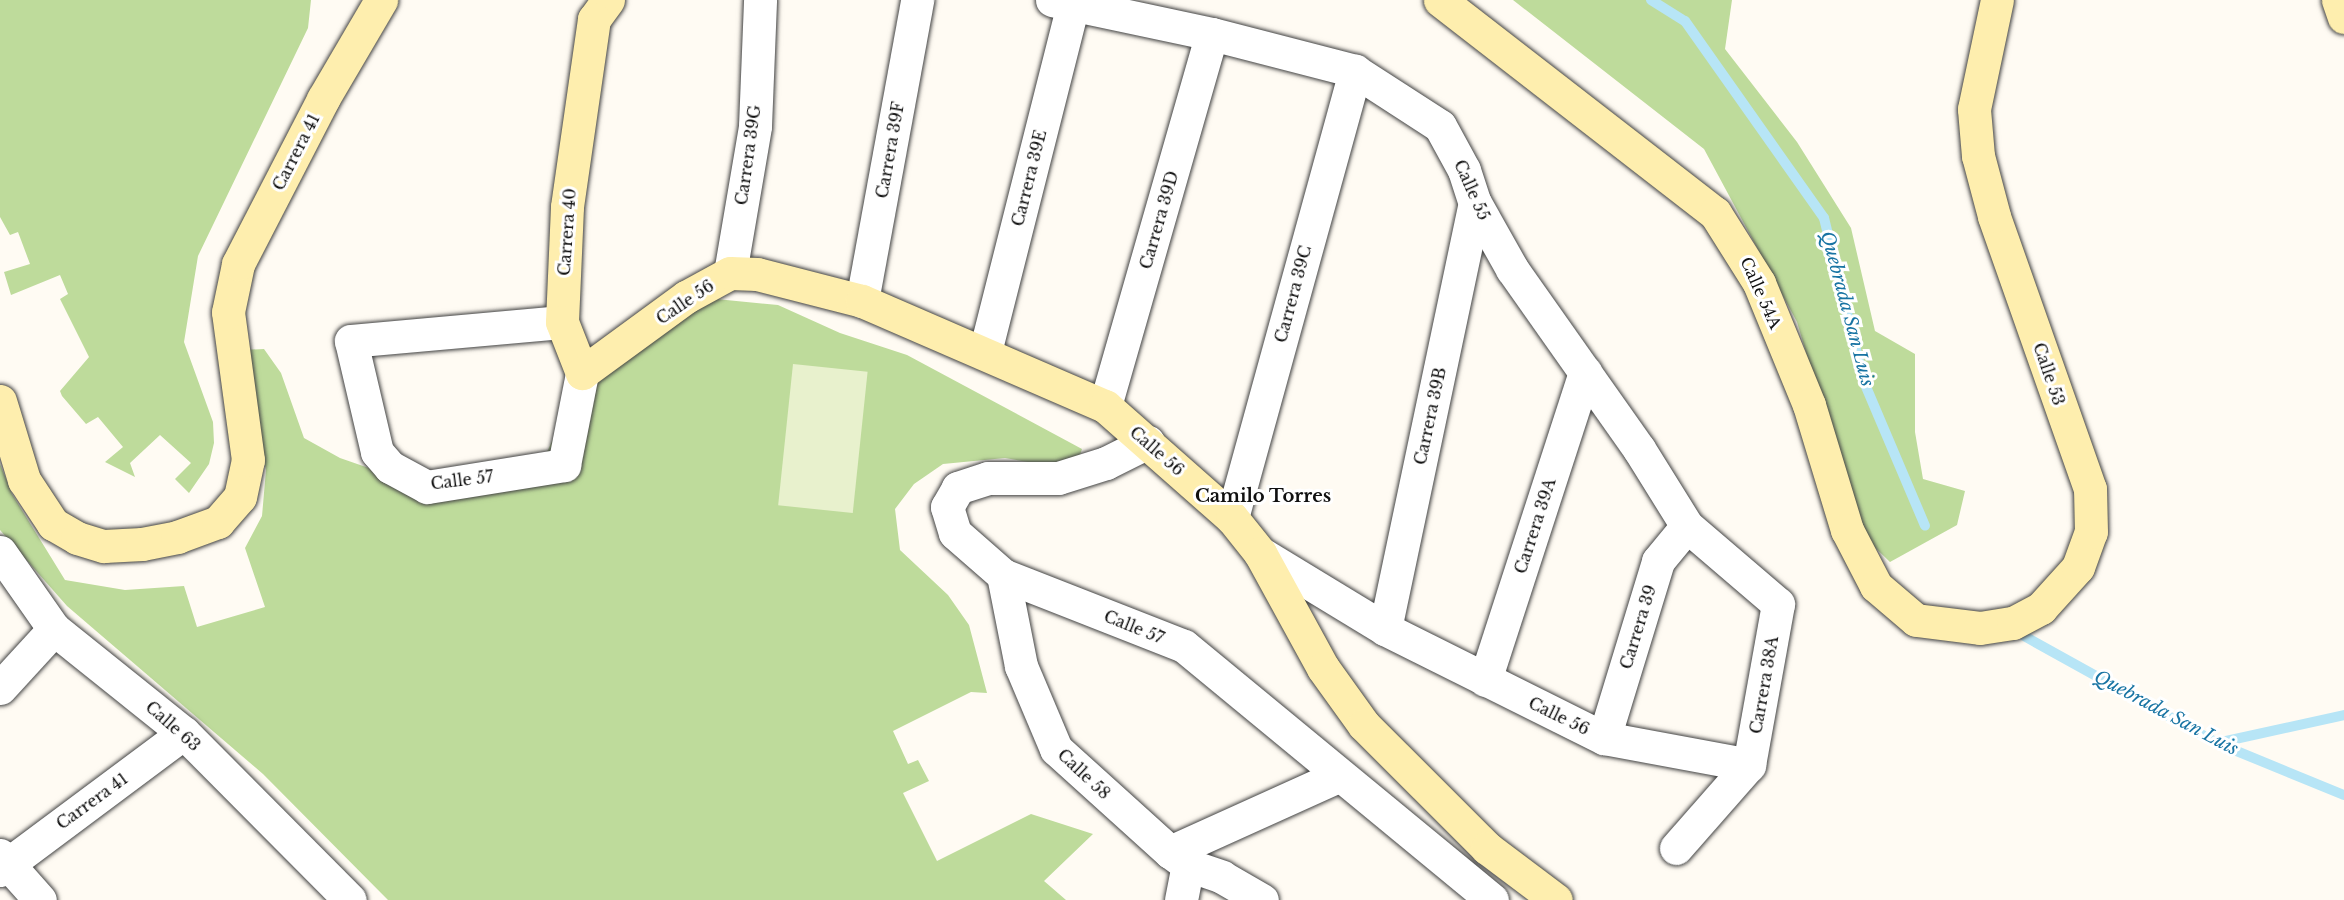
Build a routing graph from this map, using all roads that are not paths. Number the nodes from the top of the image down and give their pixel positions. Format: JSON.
{"nodes":[{"id":1,"x":381,"y":0,"type":"edge"},
{"id":2,"x":608,"y":0,"type":"edge"},
{"id":3,"x":760,"y":0,"type":"edge"},
{"id":4,"x":917,"y":0,"type":"edge"},
{"id":5,"x":1440,"y":0,"type":"edge"},
{"id":6,"x":1998,"y":0,"type":"edge"},
{"id":7,"x":2338,"y":0,"type":"edge"},
{"id":8,"x":1063,"y":2,"type":"edge"},
{"id":9,"x":2344,"y":17,"type":"edge"},
{"id":10,"x":1212,"y":34,"type":"junction"},
{"id":11,"x":1355,"y":71,"type":"junction"},
{"id":12,"x":1475,"y":203,"type":"junction"},
{"id":13,"x":730,"y":273,"type":"junction"},
{"id":14,"x":862,"y":301,"type":"junction"},
{"id":15,"x":562,"y":322,"type":"junction"},
{"id":16,"x":985,"y":352,"type":"junction"},
{"id":17,"x":1585,"y":372,"type":"junction"},
{"id":18,"x":582,"y":373,"type":"junction"},
{"id":19,"x":0,"y":401,"type":"edge"},
{"id":20,"x":1106,"y":406,"type":"junction"},
{"id":21,"x":1148,"y":442,"type":"junction"},
{"id":22,"x":1232,"y":518,"type":"junction"},
{"id":23,"x":1687,"y":526,"type":"junction"},
{"id":24,"x":0,"y":552,"type":"edge"},
{"id":25,"x":1260,"y":553,"type":"junction"},
{"id":26,"x":1003,"y":575,"type":"junction"},
{"id":27,"x":1778,"y":604,"type":"joint"},
{"id":28,"x":1916,"y":620,"type":"joint"},
{"id":29,"x":54,"y":629,"type":"junction"},
{"id":30,"x":1385,"y":629,"type":"junction"},
{"id":31,"x":1485,"y":680,"type":"junction"},
{"id":32,"x":0,"y":688,"type":"edge"},
{"id":33,"x":184,"y":733,"type":"junction"},
{"id":34,"x":1604,"y":738,"type":"junction"},
{"id":35,"x":1749,"y":765,"type":"junction"},
{"id":36,"x":1338,"y":776,"type":"junction"},
{"id":37,"x":1676,"y":848,"type":"dead end"},
{"id":38,"x":1179,"y":858,"type":"junction"},
{"id":39,"x":2,"y":863,"type":"edge"},
{"id":40,"x":40,"y":900,"type":"edge"},
{"id":41,"x":349,"y":900,"type":"edge"},
{"id":42,"x":1181,"y":900,"type":"edge"},
{"id":43,"x":1262,"y":900,"type":"edge"},
{"id":44,"x":1492,"y":900,"type":"edge"},
{"id":45,"x":1556,"y":900,"type":"edge"}],
"edges":[{"from":1,"to":19,"type":"street","name":"Carrera 41"},
{"from":2,"to":15,"type":"street","name":"Carrera 40"},
{"from":3,"to":13,"type":"street","name":"Carrera 39G"},
{"from":4,"to":14,"type":"street","name":"Carrera 39F"},
{"from":5,"to":28,"type":"street","name":"Calle 54A"},
{"from":6,"to":28,"type":"street","name":"Calle 53"},
{"from":7,"to":9,"type":"street"},
{"from":8,"to":10,"type":"street","name":"Calle 55"},
{"from":8,"to":16,"type":"street","name":"Carrera 39E"},
{"from":10,"to":11,"type":"street","name":"Calle 55"},
{"from":10,"to":20,"type":"street","name":"Carrera 39D"},
{"from":11,"to":12,"type":"street","name":"Calle 55"},
{"from":11,"to":22,"type":"street","name":"Carrera 39C"},
{"from":12,"to":17,"type":"street","name":"Calle 55"},
{"from":12,"to":30,"type":"street","name":"Carrera 39B"},
{"from":13,"to":14,"type":"street","name":"Calle 56"},
{"from":13,"to":18,"type":"street","name":"Calle 56"},
{"from":14,"to":16,"type":"street","name":"Calle 56"},
{"from":15,"to":18,"type":"street","name":"Carrera 40"},
{"from":15,"to":18,"type":"street","name":"Calle 57"},
{"from":16,"to":20,"type":"street","name":"Calle 56"},
{"from":17,"to":23,"type":"street","name":"Calle 55"},
{"from":17,"to":31,"type":"street","name":"Carrera 39A"},
{"from":20,"to":21,"type":"street","name":"Calle 56"},
{"from":21,"to":22,"type":"street","name":"Calle 56"},
{"from":21,"to":26,"type":"street","name":"Calle 57"},
{"from":22,"to":25,"type":"street","name":"Calle 56"},
{"from":23,"to":27,"type":"street","name":"Calle 55"},
{"from":23,"to":34,"type":"street","name":"Carrera 39"},
{"from":24,"to":29,"type":"street","name":"Calle 63"},
{"from":25,"to":30,"type":"street","name":"Calle 56"},
{"from":25,"to":45,"type":"street"},
{"from":26,"to":36,"type":"street","name":"Calle 57"},
{"from":26,"to":38,"type":"street","name":"Calle 58"},
{"from":27,"to":35,"type":"street","name":"Carrera 38A"},
{"from":29,"to":32,"type":"street"},
{"from":29,"to":33,"type":"street","name":"Calle 63"},
{"from":30,"to":31,"type":"street","name":"Calle 56"},
{"from":31,"to":34,"type":"street","name":"Calle 56"},
{"from":33,"to":39,"type":"street","name":"Carrera 41"},
{"from":33,"to":41,"type":"street","name":"Calle 63"},
{"from":34,"to":35,"type":"street","name":"Calle 56"},
{"from":35,"to":37,"type":"street"},
{"from":36,"to":38,"type":"street"},
{"from":36,"to":44,"type":"street","name":"Calle 57"},
{"from":38,"to":42,"type":"street"},
{"from":38,"to":43,"type":"street","name":"Calle 58"},
{"from":39,"to":40,"type":"street"}]}
